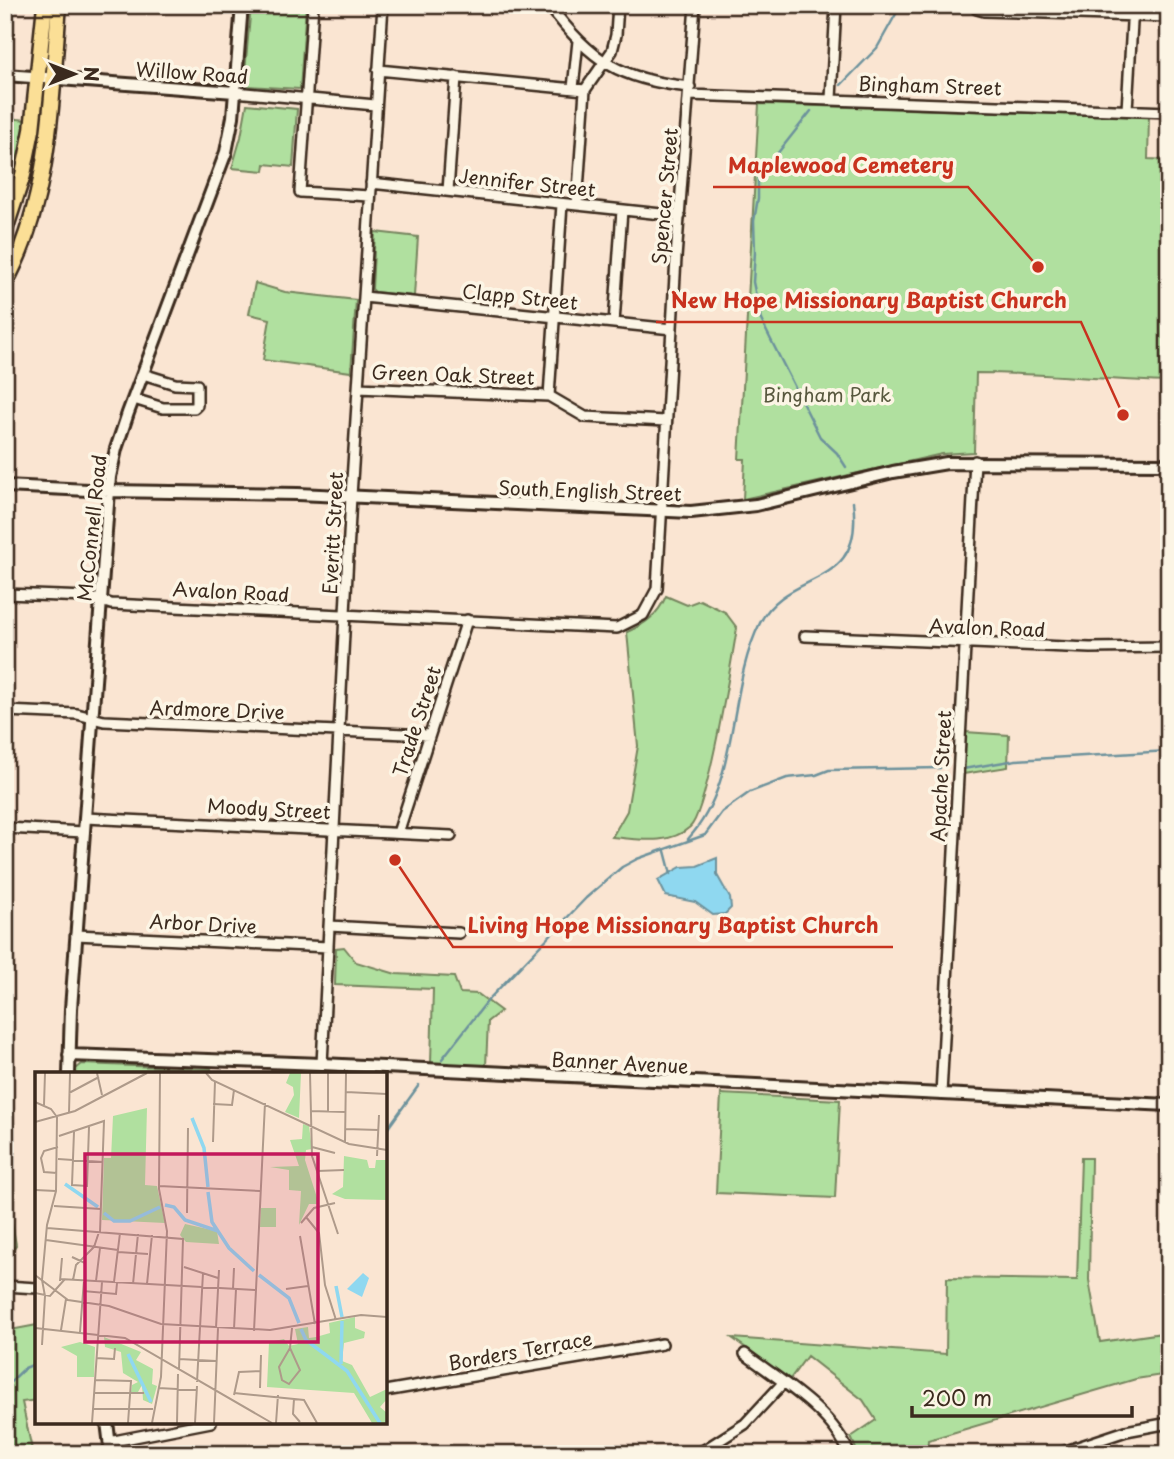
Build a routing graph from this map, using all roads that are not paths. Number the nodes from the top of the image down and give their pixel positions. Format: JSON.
{"nodes":[{"id":1,"x":45,"y":5,"type":"edge"},
{"id":2,"x":60,"y":5,"type":"edge"},
{"id":3,"x":242,"y":5,"type":"edge"},
{"id":4,"x":313,"y":5,"type":"edge"},
{"id":5,"x":383,"y":5,"type":"edge"},
{"id":6,"x":550,"y":5,"type":"edge"},
{"id":7,"x":618,"y":5,"type":"edge"},
{"id":8,"x":695,"y":5,"type":"edge"},
{"id":9,"x":836,"y":5,"type":"edge"},
{"id":10,"x":980,"y":8,"type":"edge"},
{"id":11,"x":1133,"y":10,"type":"edge"},
{"id":12,"x":1169,"y":17,"type":"edge"},
{"id":13,"x":578,"y":41,"type":"junction"},
{"id":14,"x":605,"y":62,"type":"junction"},
{"id":15,"x":378,"y":70,"type":"junction"},
{"id":16,"x":5,"y":75,"type":"edge"},
{"id":17,"x":456,"y":77,"type":"junction"},
{"id":18,"x":38,"y":78,"type":"junction"},
{"id":19,"x":54,"y":79,"type":"junction"},
{"id":20,"x":573,"y":88,"type":"junction"},
{"id":21,"x":585,"y":90,"type":"junction"},
{"id":22,"x":689,"y":91,"type":"junction"},
{"id":23,"x":235,"y":92,"type":"junction"},
{"id":24,"x":306,"y":99,"type":"junction"},
{"id":25,"x":831,"y":99,"type":"junction"},
{"id":26,"x":375,"y":105,"type":"junction"},
{"id":27,"x":1127,"y":110,"type":"junction"},
{"id":28,"x":1169,"y":112,"type":"edge"},
{"id":29,"x":371,"y":183,"type":"junction"},
{"id":30,"x":448,"y":191,"type":"junction"},
{"id":31,"x":370,"y":196,"type":"junction"},
{"id":32,"x":562,"y":204,"type":"junction"},
{"id":33,"x":577,"y":205,"type":"junction"},
{"id":34,"x":621,"y":210,"type":"junction"},
{"id":35,"x":680,"y":216,"type":"junction"},
{"id":36,"x":5,"y":230,"type":"edge"},
{"id":37,"x":5,"y":283,"type":"edge"},
{"id":38,"x":364,"y":297,"type":"junction"},
{"id":39,"x":554,"y":317,"type":"junction"},
{"id":40,"x":614,"y":323,"type":"junction"},
{"id":41,"x":672,"y":329,"type":"junction"},
{"id":42,"x":143,"y":374,"type":"junction"},
{"id":43,"x":358,"y":388,"type":"junction"},
{"id":44,"x":549,"y":396,"type":"junction"},
{"id":45,"x":134,"y":399,"type":"junction"},
{"id":46,"x":666,"y":422,"type":"junction"},
{"id":47,"x":975,"y":461,"type":"junction"},
{"id":48,"x":1169,"y":464,"type":"edge"},
{"id":49,"x":5,"y":486,"type":"edge"},
{"id":50,"x":109,"y":491,"type":"junction"},
{"id":51,"x":351,"y":496,"type":"junction"},
{"id":52,"x":660,"y":511,"type":"junction"},
{"id":53,"x":5,"y":594,"type":"edge"},
{"id":54,"x":100,"y":600,"type":"junction"},
{"id":55,"x":346,"y":614,"type":"junction"},
{"id":56,"x":467,"y":620,"type":"junction"},
{"id":57,"x":581,"y":627,"type":"joint"},
{"id":58,"x":805,"y":636,"type":"dead end"},
{"id":59,"x":965,"y":644,"type":"junction"},
{"id":60,"x":1169,"y":647,"type":"edge"},
{"id":61,"x":5,"y":711,"type":"edge"},
{"id":62,"x":92,"y":718,"type":"junction"},
{"id":63,"x":341,"y":732,"type":"junction"},
{"id":64,"x":429,"y":735,"type":"junction"},
{"id":65,"x":85,"y":818,"type":"junction"},
{"id":66,"x":5,"y":828,"type":"edge"},
{"id":67,"x":335,"y":829,"type":"junction"},
{"id":68,"x":84,"y":832,"type":"junction"},
{"id":69,"x":398,"y":833,"type":"junction"},
{"id":70,"x":451,"y":836,"type":"dead end"},
{"id":71,"x":330,"y":926,"type":"junction"},
{"id":72,"x":459,"y":933,"type":"dead end"},
{"id":73,"x":76,"y":935,"type":"junction"},
{"id":74,"x":328,"y":947,"type":"junction"},
{"id":75,"x":69,"y":1055,"type":"junction"},
{"id":76,"x":322,"y":1064,"type":"junction"},
{"id":77,"x":69,"y":1072,"type":"edge"},
{"id":78,"x":942,"y":1094,"type":"junction"},
{"id":79,"x":1169,"y":1105,"type":"edge"},
{"id":80,"x":5,"y":1286,"type":"edge"},
{"id":81,"x":35,"y":1288,"type":"edge"},
{"id":82,"x":662,"y":1344,"type":"dead end"},
{"id":83,"x":745,"y":1354,"type":"dead end"},
{"id":84,"x":783,"y":1383,"type":"junction"},
{"id":85,"x":387,"y":1391,"type":"edge"},
{"id":86,"x":1169,"y":1423,"type":"edge"},
{"id":87,"x":107,"y":1424,"type":"edge"},
{"id":88,"x":201,"y":1424,"type":"edge"},
{"id":89,"x":109,"y":1442,"type":"junction"},
{"id":90,"x":1064,"y":1453,"type":"edge"},
{"id":91,"x":111,"y":1454,"type":"edge"},
{"id":92,"x":698,"y":1454,"type":"edge"},
{"id":93,"x":849,"y":1454,"type":"edge"}],
"edges":[{"from":1,"to":18,"type":"main road"},
{"from":2,"to":19,"type":"main road"},
{"from":3,"to":23,"type":"street","name":"McConnell Road"},
{"from":4,"to":24,"type":"street"},
{"from":5,"to":15,"type":"street","name":"Everitt Street"},
{"from":6,"to":13,"type":"street","name":"Bingham Street"},
{"from":7,"to":14,"type":"street"},
{"from":8,"to":22,"type":"street","name":"Spencer Street"},
{"from":9,"to":25,"type":"street"},
{"from":10,"to":11,"type":"street"},
{"from":11,"to":12,"type":"street"},
{"from":11,"to":27,"type":"street"},
{"from":13,"to":14,"type":"street","name":"Bingham Street"},
{"from":13,"to":20,"type":"street"},
{"from":14,"to":21,"type":"street"},
{"from":14,"to":22,"type":"street","name":"Bingham Street"},
{"from":15,"to":17,"type":"street"},
{"from":15,"to":26,"type":"street","name":"Everitt Street"},
{"from":16,"to":18,"type":"street","name":"Willow Road"},
{"from":17,"to":20,"type":"street"},
{"from":17,"to":30,"type":"street"},
{"from":18,"to":19,"type":"street","name":"Willow Road"},
{"from":18,"to":36,"type":"main road"},
{"from":19,"to":23,"type":"street","name":"Willow Road"},
{"from":19,"to":37,"type":"main road"},
{"from":20,"to":21,"type":"street"},
{"from":21,"to":33,"type":"street"},
{"from":22,"to":25,"type":"street","name":"Bingham Street"},
{"from":22,"to":35,"type":"street","name":"Spencer Street"},
{"from":23,"to":24,"type":"street","name":"Willow Road"},
{"from":23,"to":42,"type":"street","name":"McConnell Road"},
{"from":24,"to":26,"type":"street","name":"Willow Road"},
{"from":24,"to":31,"type":"street"},
{"from":25,"to":27,"type":"street","name":"Bingham Street"},
{"from":26,"to":29,"type":"street","name":"Everitt Street"},
{"from":27,"to":28,"type":"street","name":"Bingham Street"},
{"from":29,"to":30,"type":"street","name":"Jennifer Street"},
{"from":29,"to":31,"type":"street","name":"Everitt Street"},
{"from":30,"to":32,"type":"street","name":"Jennifer Street"},
{"from":31,"to":38,"type":"street","name":"Everitt Street"},
{"from":32,"to":33,"type":"street","name":"Jennifer Street"},
{"from":32,"to":39,"type":"street"},
{"from":33,"to":34,"type":"street","name":"Jennifer Street"},
{"from":34,"to":35,"type":"street","name":"Jennifer Street"},
{"from":34,"to":40,"type":"street"},
{"from":35,"to":41,"type":"street","name":"Spencer Street"},
{"from":38,"to":39,"type":"street","name":"Clapp Street"},
{"from":38,"to":43,"type":"street","name":"Everitt Street"},
{"from":39,"to":40,"type":"street","name":"Clapp Street"},
{"from":39,"to":44,"type":"street"},
{"from":40,"to":41,"type":"street","name":"Clapp Street"},
{"from":41,"to":46,"type":"street","name":"Spencer Street"},
{"from":42,"to":45,"type":"street","name":"McConnell Road"},
{"from":42,"to":45,"type":"street"},
{"from":43,"to":44,"type":"street","name":"Green Oak Street"},
{"from":43,"to":51,"type":"street","name":"Everitt Street"},
{"from":44,"to":46,"type":"street","name":"Green Oak Street"},
{"from":45,"to":50,"type":"street","name":"McConnell Road"},
{"from":46,"to":52,"type":"street","name":"Spencer Street"},
{"from":47,"to":48,"type":"street","name":"South English Street"},
{"from":47,"to":52,"type":"street","name":"South English Street"},
{"from":47,"to":59,"type":"street","name":"Apache Street"},
{"from":49,"to":50,"type":"street","name":"South English Street"},
{"from":50,"to":51,"type":"street","name":"South English Street"},
{"from":50,"to":54,"type":"street","name":"McConnell Road"},
{"from":51,"to":52,"type":"street","name":"South English Street"},
{"from":51,"to":55,"type":"street","name":"Everitt Street"},
{"from":52,"to":57,"type":"street","name":"Spencer Street"},
{"from":53,"to":54,"type":"street","name":"Avalon Road"},
{"from":54,"to":55,"type":"street","name":"Avalon Road"},
{"from":54,"to":62,"type":"street","name":"McConnell Road"},
{"from":55,"to":56,"type":"street","name":"Avalon Road"},
{"from":55,"to":63,"type":"street","name":"Everitt Street"},
{"from":56,"to":57,"type":"street","name":"Avalon Road"},
{"from":56,"to":64,"type":"street","name":"Trade Street"},
{"from":58,"to":59,"type":"street","name":"Avalon Road"},
{"from":59,"to":60,"type":"street","name":"Avalon Road"},
{"from":59,"to":78,"type":"street","name":"Apache Street"},
{"from":61,"to":62,"type":"street","name":"Ardmore Drive"},
{"from":62,"to":63,"type":"street","name":"Ardmore Drive"},
{"from":62,"to":65,"type":"street","name":"McConnell Road"},
{"from":63,"to":64,"type":"street","name":"Ardmore Drive"},
{"from":63,"to":67,"type":"street","name":"Everitt Street"},
{"from":64,"to":69,"type":"street","name":"Trade Street"},
{"from":65,"to":67,"type":"street","name":"Moody Street"},
{"from":65,"to":68,"type":"street","name":"McConnell Road"},
{"from":66,"to":68,"type":"street"},
{"from":67,"to":69,"type":"street","name":"Moody Street"},
{"from":67,"to":71,"type":"street","name":"Everitt Street"},
{"from":68,"to":73,"type":"street","name":"McConnell Road"},
{"from":69,"to":70,"type":"street","name":"Moody Street"},
{"from":71,"to":72,"type":"street"},
{"from":71,"to":74,"type":"street","name":"Everitt Street"},
{"from":73,"to":74,"type":"street","name":"Arbor Drive"},
{"from":73,"to":75,"type":"street","name":"McConnell Road"},
{"from":74,"to":76,"type":"street","name":"Everitt Street"},
{"from":75,"to":76,"type":"street","name":"Banner Avenue"},
{"from":75,"to":77,"type":"street","name":"McConnell Road"},
{"from":76,"to":78,"type":"street","name":"Banner Avenue"},
{"from":78,"to":79,"type":"street","name":"Banner Avenue"},
{"from":80,"to":81,"type":"street"},
{"from":82,"to":85,"type":"street","name":"Borders Terrace"},
{"from":83,"to":84,"type":"street"},
{"from":84,"to":92,"type":"street"},
{"from":84,"to":93,"type":"street"},
{"from":86,"to":90,"type":"street"},
{"from":87,"to":89,"type":"street"},
{"from":88,"to":89,"type":"street"},
{"from":89,"to":91,"type":"street"}]}
